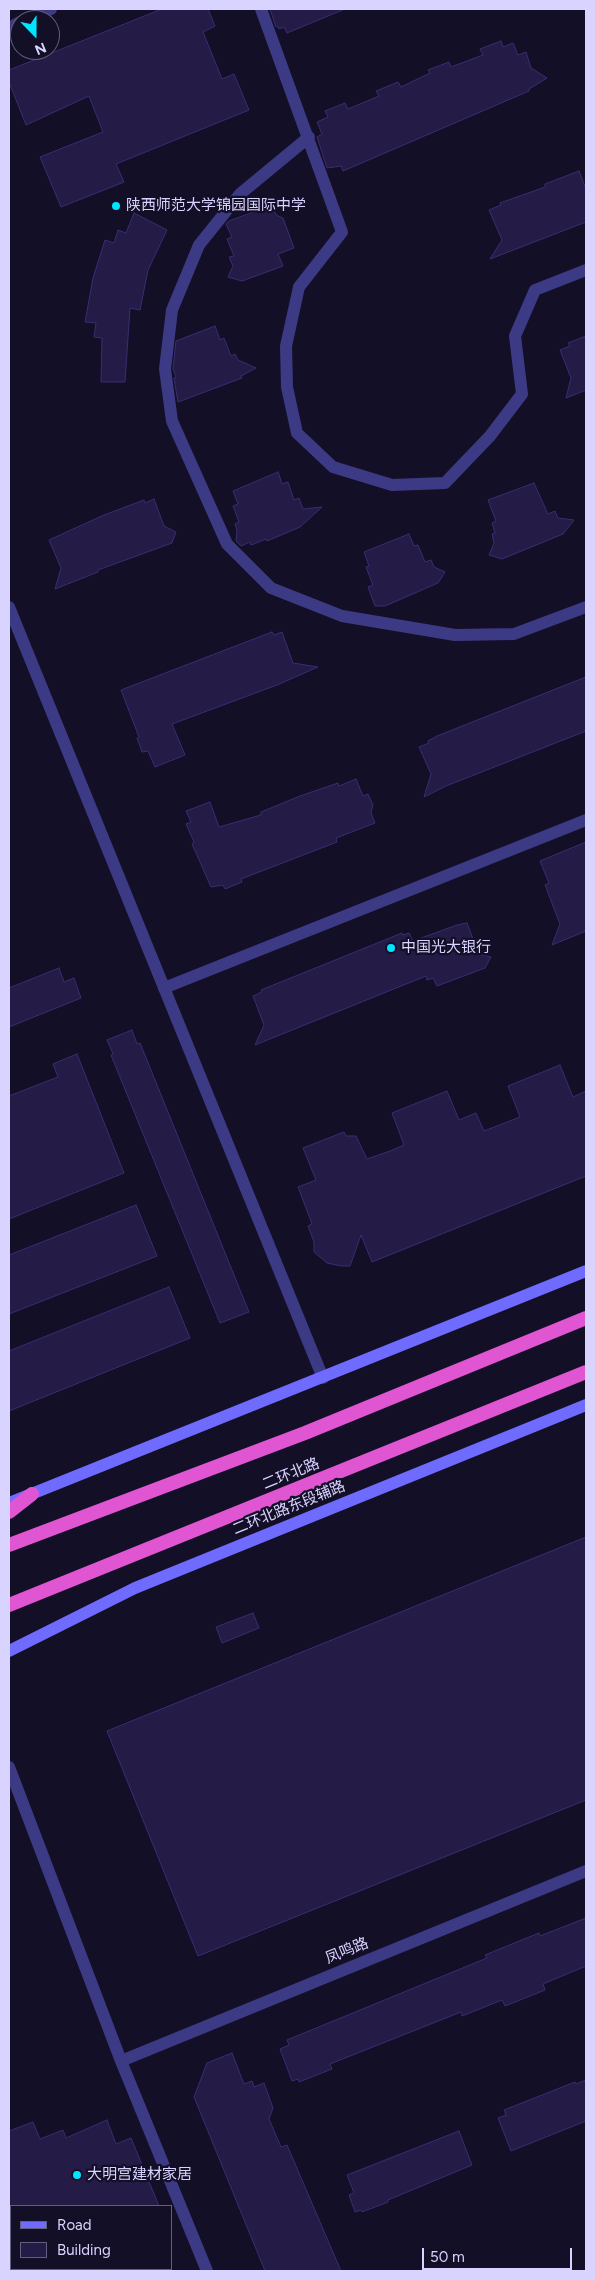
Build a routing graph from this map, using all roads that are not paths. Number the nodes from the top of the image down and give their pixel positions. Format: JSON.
{"nodes":[{"id":1,"x":261,"y":9,"type":"edge"},
{"id":2,"x":309,"y":137,"type":"junction"},
{"id":3,"x":586,"y":270,"type":"edge"},
{"id":4,"x":9,"y":607,"type":"edge"},
{"id":5,"x":586,"y":607,"type":"edge"},
{"id":6,"x":586,"y":820,"type":"edge"},
{"id":7,"x":164,"y":988,"type":"junction"},
{"id":8,"x":586,"y":1271,"type":"edge"},
{"id":9,"x":586,"y":1318,"type":"edge"},
{"id":10,"x":586,"y":1372,"type":"edge"},
{"id":11,"x":323,"y":1378,"type":"junction"},
{"id":12,"x":586,"y":1405,"type":"edge"},
{"id":13,"x":32,"y":1494,"type":"junction"},
{"id":14,"x":9,"y":1503,"type":"edge"},
{"id":15,"x":9,"y":1512,"type":"edge"},
{"id":16,"x":9,"y":1545,"type":"edge"},
{"id":17,"x":9,"y":1605,"type":"edge"},
{"id":18,"x":9,"y":1652,"type":"edge"},
{"id":19,"x":9,"y":1767,"type":"edge"},
{"id":20,"x":586,"y":1871,"type":"edge"},
{"id":21,"x":121,"y":2061,"type":"junction"},
{"id":22,"x":207,"y":2271,"type":"edge"}],
"edges":[{"from":1,"to":2,"type":"street"},
{"from":2,"to":3,"type":"street"},
{"from":2,"to":5,"type":"street"},
{"from":4,"to":7,"type":"street"},
{"from":6,"to":7,"type":"street"},
{"from":7,"to":11,"type":"street"},
{"from":8,"to":11,"type":"main road"},
{"from":9,"to":16,"type":"highway"},
{"from":10,"to":17,"type":"highway","name":"二环北路"},
{"from":11,"to":13,"type":"main road"},
{"from":12,"to":18,"type":"main road","name":"二环北路东段辅路"},
{"from":13,"to":14,"type":"main road"},
{"from":13,"to":15,"type":"highway"},
{"from":19,"to":21,"type":"street"},
{"from":20,"to":21,"type":"street","name":"凤鸣路"},
{"from":21,"to":22,"type":"street"}]}
